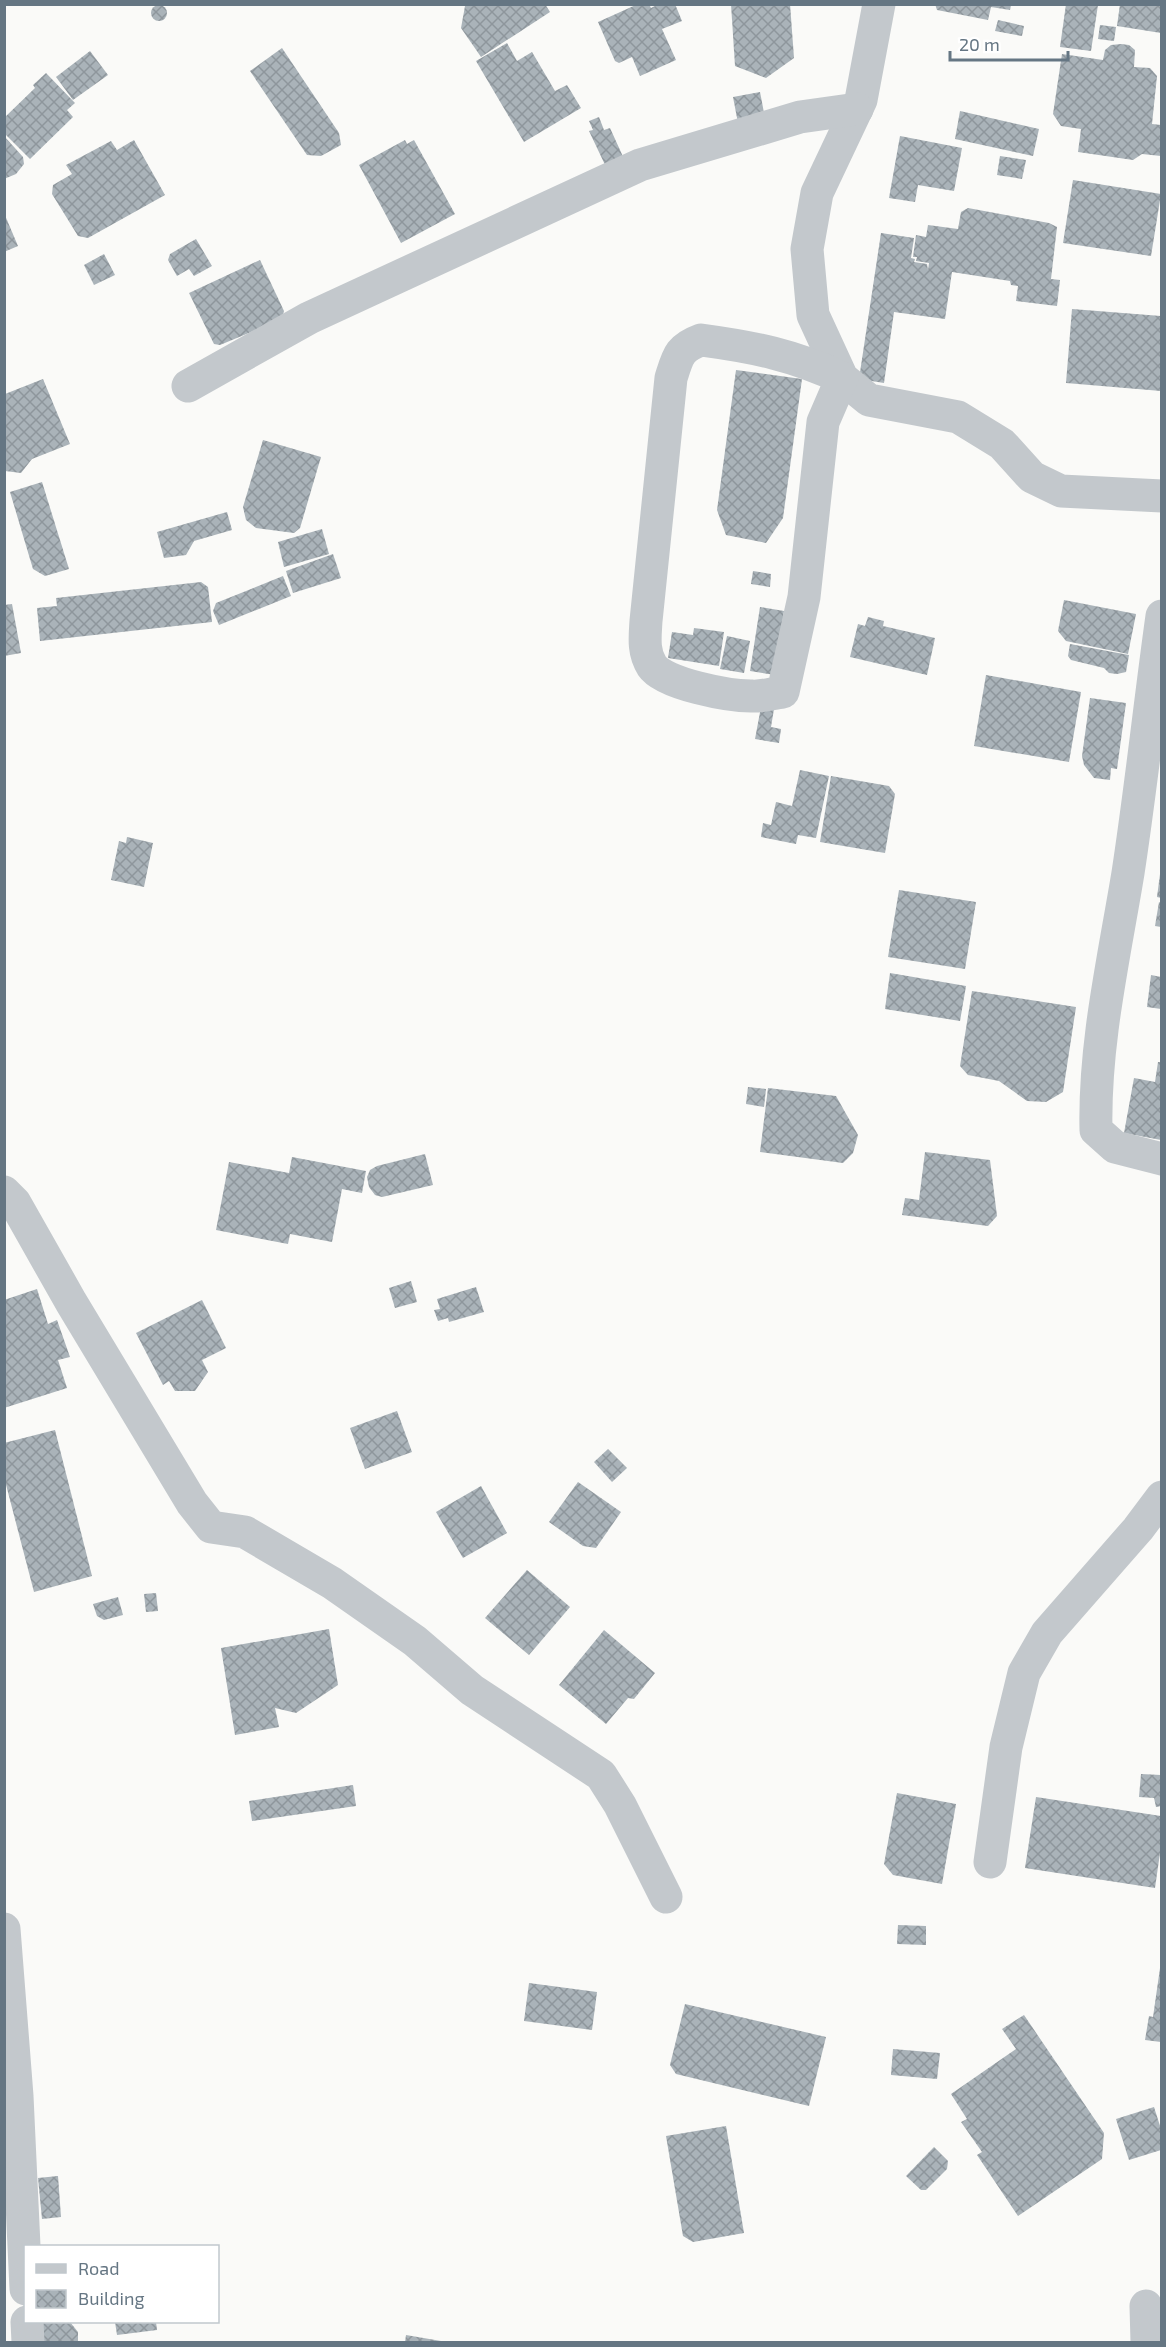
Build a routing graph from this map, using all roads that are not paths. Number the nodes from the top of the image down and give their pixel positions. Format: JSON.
{"nodes":[{"id":1,"x":879,"y":4,"type":"edge"},
{"id":2,"x":857,"y":109,"type":"junction"},
{"id":3,"x":842,"y":378,"type":"junction"},
{"id":4,"x":188,"y":386,"type":"dead end"},
{"id":5,"x":1161,"y":496,"type":"edge"},
{"id":6,"x":1161,"y":616,"type":"edge"},
{"id":7,"x":1161,"y":1159,"type":"edge"},
{"id":8,"x":4,"y":1192,"type":"edge"},
{"id":9,"x":1161,"y":1497,"type":"edge"},
{"id":10,"x":990,"y":1862,"type":"dead end"},
{"id":11,"x":666,"y":1897,"type":"dead end"},
{"id":12,"x":4,"y":1929,"type":"edge"},
{"id":13,"x":24,"y":2250,"type":"edge"},
{"id":14,"x":1146,"y":2306,"type":"dead end"},
{"id":15,"x":27,"y":2323,"type":"edge"},
{"id":16,"x":28,"y":2343,"type":"edge"},
{"id":17,"x":1148,"y":2343,"type":"edge"}],
"edges":[{"from":1,"to":2,"type":"street"},
{"from":2,"to":3,"type":"street"},
{"from":2,"to":4,"type":"street"},
{"from":3,"to":3,"type":"street"},
{"from":3,"to":5,"type":"street"},
{"from":6,"to":7,"type":"street"},
{"from":8,"to":11,"type":"street"},
{"from":9,"to":10,"type":"street"},
{"from":12,"to":13,"type":"street"},
{"from":14,"to":17,"type":"street"},
{"from":15,"to":16,"type":"street"}]}
